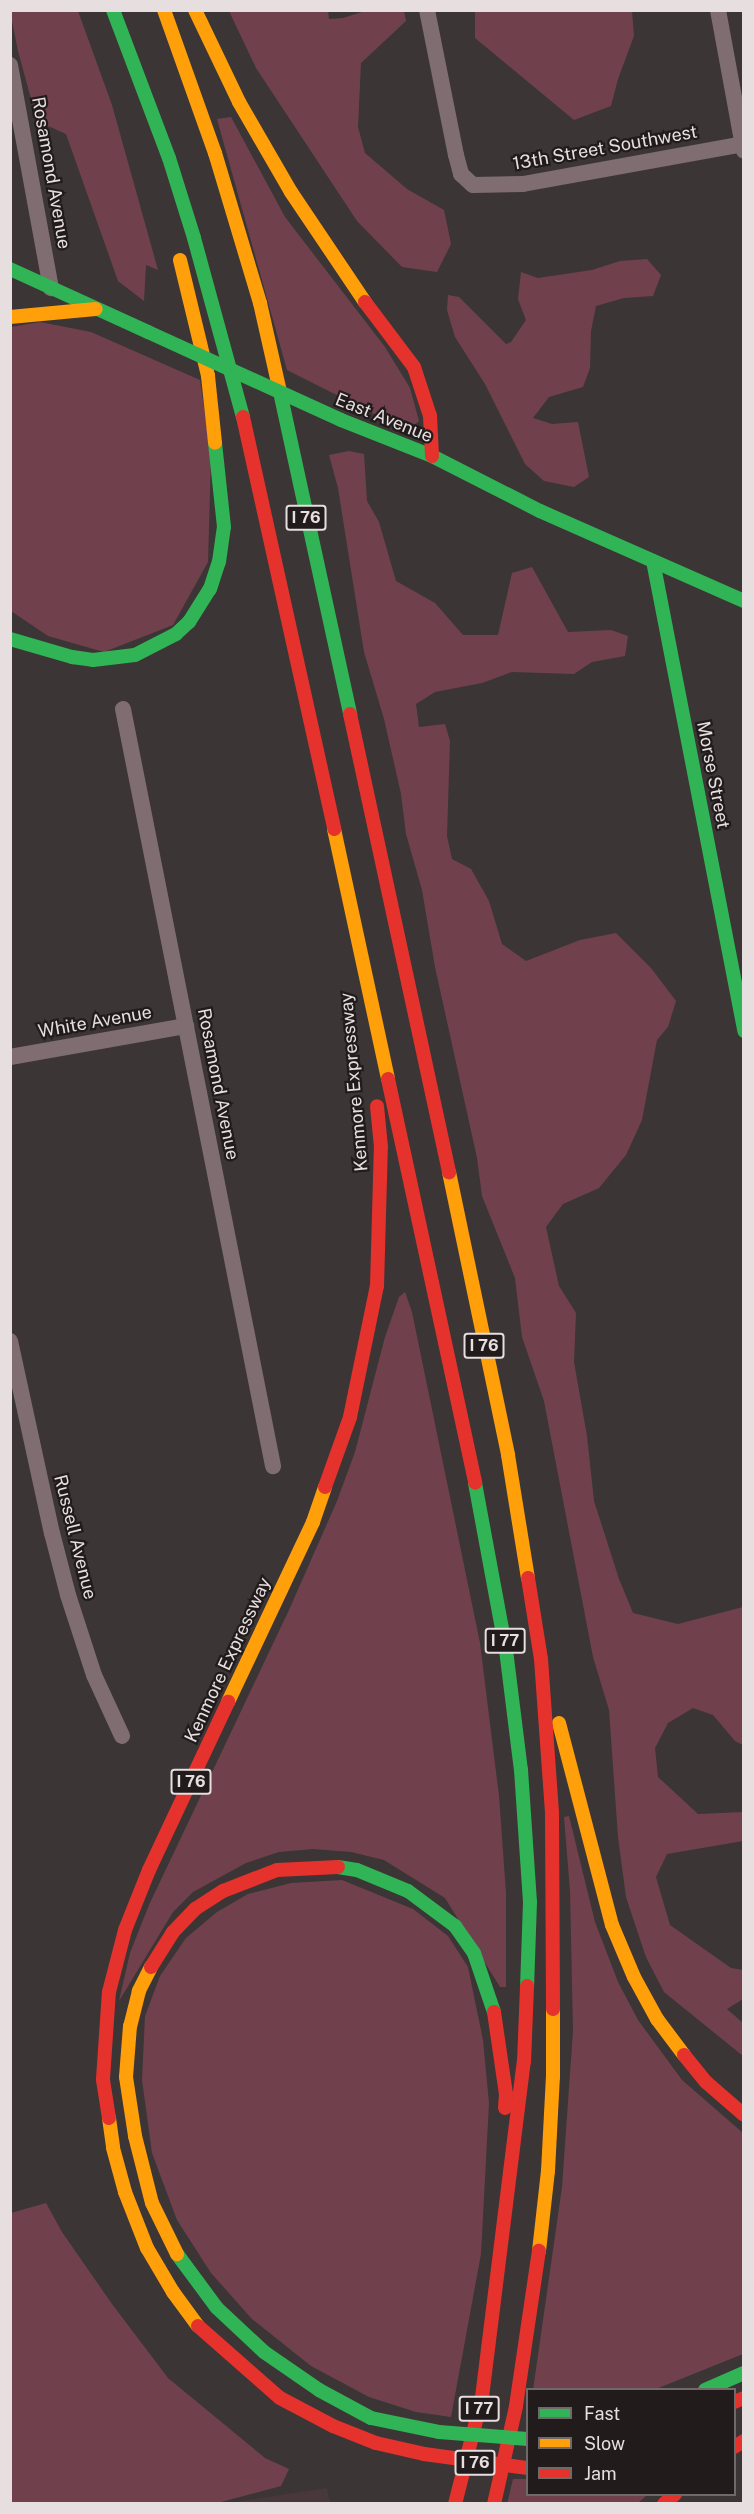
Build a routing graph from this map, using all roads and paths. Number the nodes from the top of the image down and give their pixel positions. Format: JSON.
{"nodes":[{"id":1,"x":113,"y":10,"type":"edge"},
{"id":2,"x":164,"y":10,"type":"edge"},
{"id":3,"x":195,"y":10,"type":"edge"},
{"id":4,"x":427,"y":10,"type":"edge"},
{"id":5,"x":718,"y":10,"type":"edge"},
{"id":6,"x":126,"y":45,"type":"junction"},
{"id":7,"x":10,"y":66,"type":"edge"},
{"id":8,"x":743,"y":146,"type":"edge"},
{"id":9,"x":158,"y":170,"type":"dead end"},
{"id":10,"x":178,"y":249,"type":"dead end"},
{"id":11,"x":10,"y":269,"type":"edge"},
{"id":12,"x":51,"y":288,"type":"junction"},
{"id":13,"x":96,"y":309,"type":"junction"},
{"id":14,"x":10,"y":317,"type":"edge"},
{"id":15,"x":432,"y":456,"type":"junction"},
{"id":16,"x":653,"y":561,"type":"junction"},
{"id":17,"x":744,"y":602,"type":"edge"},
{"id":18,"x":15,"y":634,"type":"edge"},
{"id":19,"x":123,"y":709,"type":"dead end"},
{"id":20,"x":363,"y":972,"type":"junction"},
{"id":21,"x":186,"y":1026,"type":"junction"},
{"id":22,"x":744,"y":1031,"type":"edge"},
{"id":23,"x":10,"y":1057,"type":"edge"},
{"id":24,"x":10,"y":1341,"type":"edge"},
{"id":25,"x":273,"y":1466,"type":"dead end"},
{"id":26,"x":541,"y":1659,"type":"junction"},
{"id":27,"x":122,"y":1736,"type":"dead end"},
{"id":28,"x":744,"y":2115,"type":"edge"},
{"id":29,"x":491,"y":2321,"type":"junction"},
{"id":30,"x":744,"y":2373,"type":"edge"},
{"id":31,"x":710,"y":2388,"type":"edge"},
{"id":32,"x":526,"y":2439,"type":"edge"},
{"id":33,"x":526,"y":2468,"type":"edge"},
{"id":34,"x":455,"y":2504,"type":"edge"},
{"id":35,"x":494,"y":2504,"type":"edge"}],
"edges":[{"from":1,"to":6,"type":"main road","number":"I 76"},
{"from":2,"to":26,"type":"main road","number":"I 76"},
{"from":3,"to":15,"type":"main road"},
{"from":4,"to":8,"type":"street","name":"13th Street Southwest"},
{"from":5,"to":8,"type":"street"},
{"from":6,"to":9,"type":"main road"},
{"from":6,"to":20,"type":"main road","number":"I 76"},
{"from":7,"to":12,"type":"street","name":"Rosamond Avenue"},
{"from":10,"to":18,"type":"main road"},
{"from":11,"to":12,"type":"main road","name":"East Avenue"},
{"from":12,"to":13,"type":"main road","name":"East Avenue"},
{"from":13,"to":14,"type":"main road"},
{"from":13,"to":15,"type":"main road","name":"East Avenue","bridge":true},
{"from":15,"to":16,"type":"main road","name":"East Avenue"},
{"from":16,"to":17,"type":"main road","name":"East Avenue"},
{"from":16,"to":22,"type":"main road","name":"Morse Street"},
{"from":19,"to":21,"type":"street","name":"Rosamond Avenue"},
{"from":20,"to":29,"type":"main road","number":"I 77"},
{"from":20,"to":33,"type":"main road","name":"Kenmore Expressway","number":"I 76","bridge":true},
{"from":21,"to":23,"type":"street","name":"White Avenue"},
{"from":21,"to":25,"type":"street","name":"Rosamond Avenue"},
{"from":24,"to":27,"type":"street","name":"Russell Avenue"},
{"from":26,"to":28,"type":"main road","number":"I 76"},
{"from":26,"to":35,"type":"main road","number":"I 77"},
{"from":29,"to":32,"type":"main road","bridge":true},
{"from":29,"to":34,"type":"main road","number":"I 77"},
{"from":30,"to":31,"type":"main road"}]}
